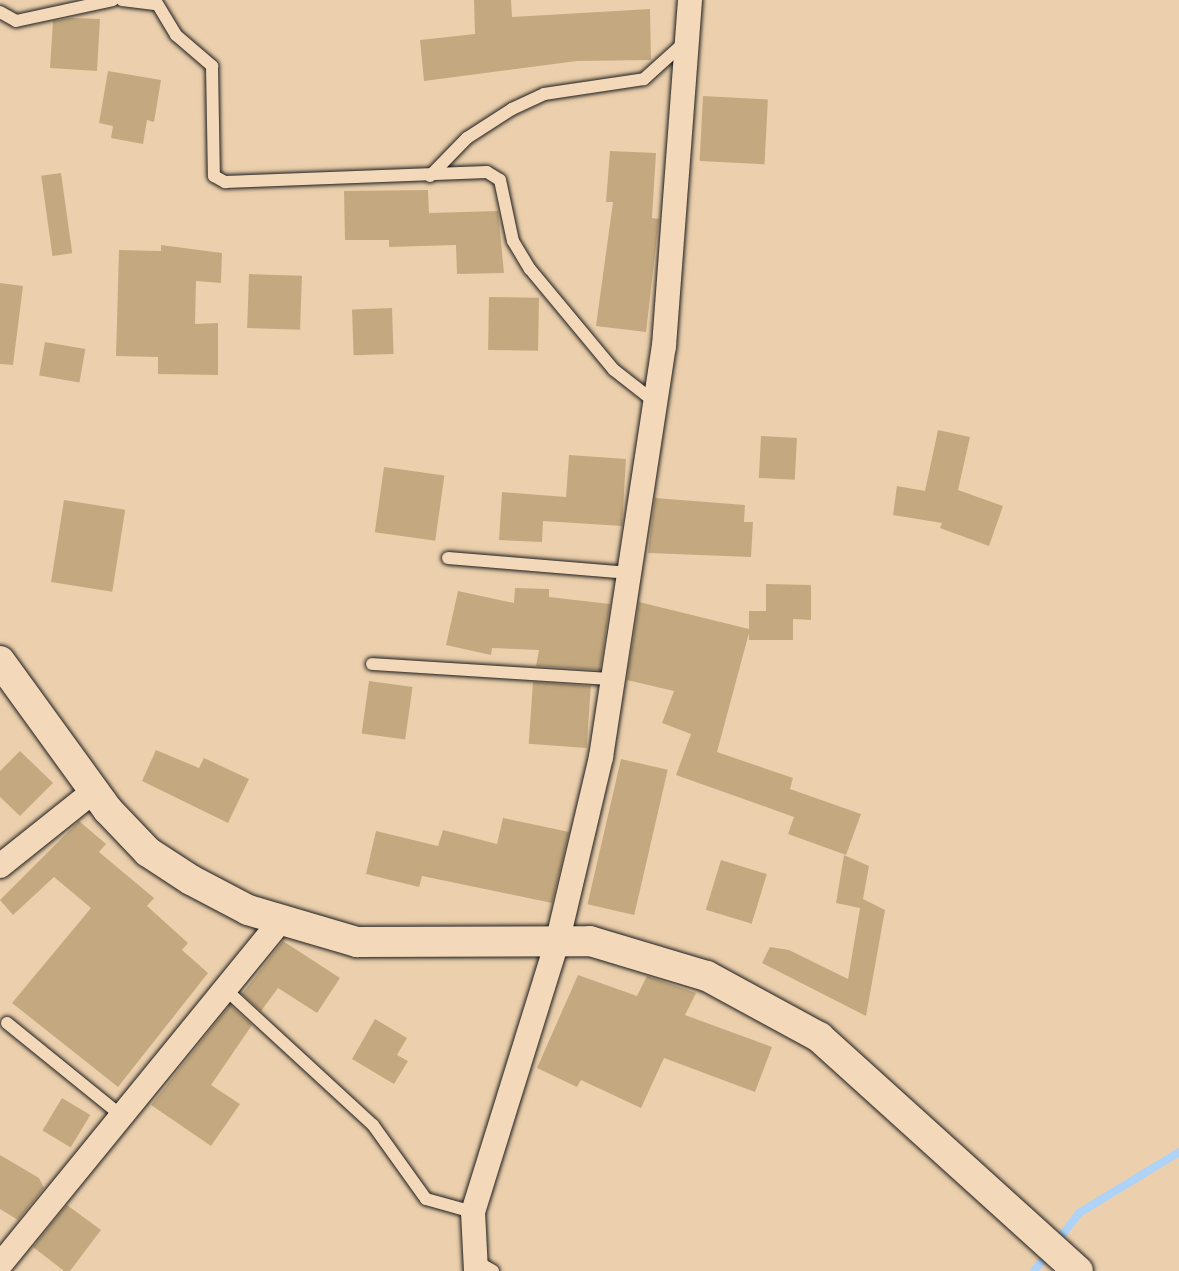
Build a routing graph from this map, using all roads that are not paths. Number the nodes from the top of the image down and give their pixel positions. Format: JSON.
{"nodes":[{"id":1,"x":113,"y":0,"type":"edge"},
{"id":2,"x":122,"y":0,"type":"edge"},
{"id":3,"x":690,"y":0,"type":"edge"},
{"id":4,"x":155,"y":2,"type":"edge"},
{"id":5,"x":0,"y":12,"type":"edge"},
{"id":6,"x":688,"y":39,"type":"junction"},
{"id":7,"x":430,"y":176,"type":"junction"},
{"id":8,"x":655,"y":402,"type":"junction"},
{"id":9,"x":448,"y":558,"type":"dead end"},
{"id":10,"x":629,"y":573,"type":"junction"},
{"id":11,"x":0,"y":661,"type":"edge"},
{"id":12,"x":372,"y":664,"type":"dead end"},
{"id":13,"x":612,"y":679,"type":"junction"},
{"id":14,"x":94,"y":791,"type":"junction"},
{"id":15,"x":0,"y":866,"type":"edge"},
{"id":16,"x":280,"y":922,"type":"junction"},
{"id":17,"x":558,"y":939,"type":"junction"},
{"id":18,"x":225,"y":989,"type":"junction"},
{"id":19,"x":7,"y":1023,"type":"dead end"},
{"id":20,"x":122,"y":1116,"type":"junction"},
{"id":21,"x":473,"y":1212,"type":"junction"},
{"id":22,"x":0,"y":1265,"type":"edge"},
{"id":23,"x":481,"y":1267,"type":"edge"},
{"id":24,"x":1078,"y":1271,"type":"edge"}],
"edges":[{"from":1,"to":5,"type":"lane"},
{"from":2,"to":4,"type":"lane"},
{"from":3,"to":6,"type":"street"},
{"from":4,"to":7,"type":"lane"},
{"from":6,"to":7,"type":"lane"},
{"from":6,"to":8,"type":"street"},
{"from":7,"to":8,"type":"lane"},
{"from":8,"to":10,"type":"street"},
{"from":9,"to":10,"type":"lane"},
{"from":10,"to":13,"type":"street"},
{"from":11,"to":14,"type":"street"},
{"from":12,"to":13,"type":"lane"},
{"from":13,"to":17,"type":"street"},
{"from":14,"to":15,"type":"street"},
{"from":14,"to":16,"type":"street"},
{"from":16,"to":17,"type":"street"},
{"from":16,"to":18,"type":"street"},
{"from":17,"to":21,"type":"street"},
{"from":17,"to":24,"type":"street"},
{"from":18,"to":20,"type":"street"},
{"from":18,"to":21,"type":"lane"},
{"from":19,"to":20,"type":"lane"},
{"from":20,"to":22,"type":"street"},
{"from":21,"to":23,"type":"street"}]}
